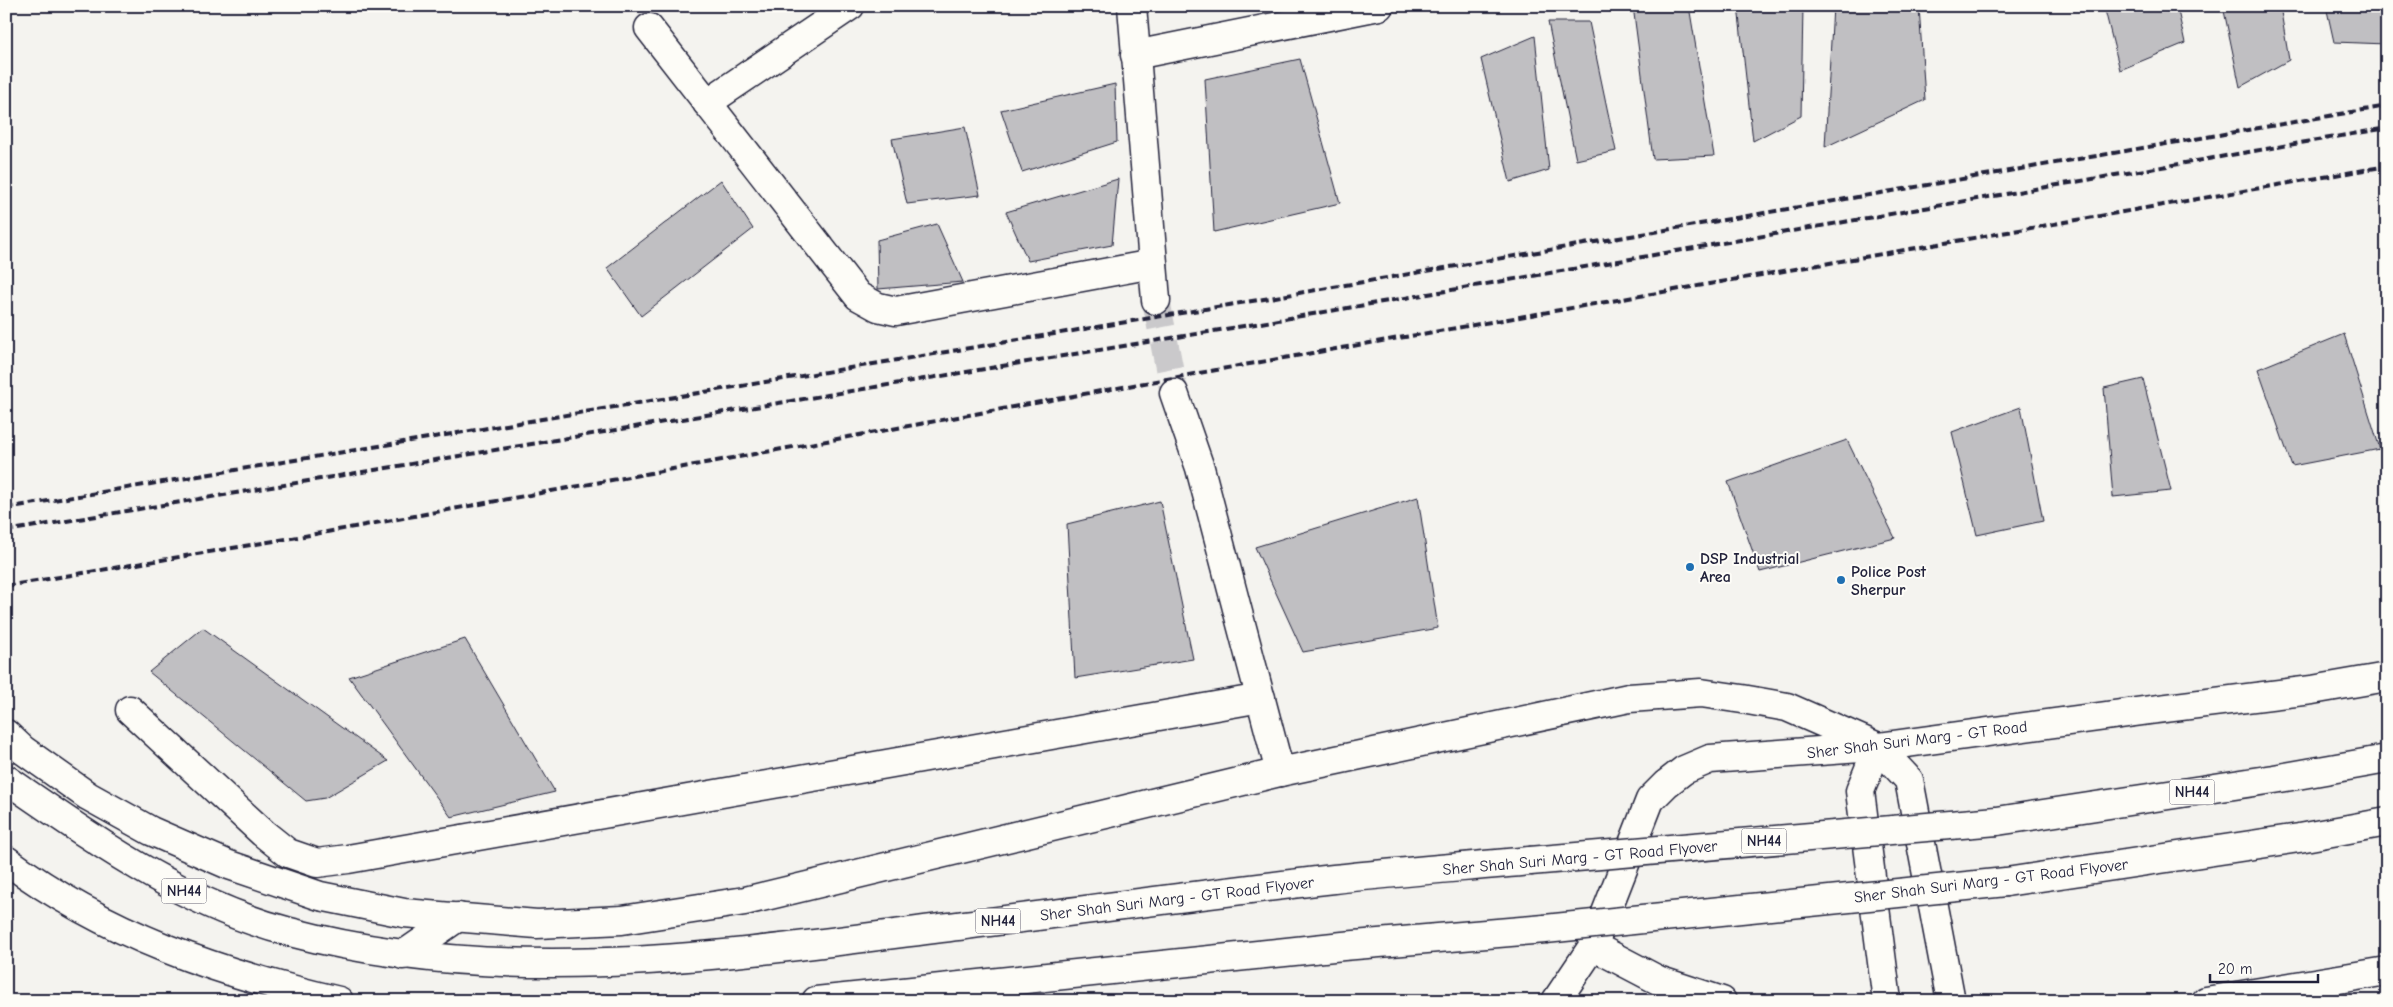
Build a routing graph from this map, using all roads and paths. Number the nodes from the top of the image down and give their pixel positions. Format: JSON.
{"nodes":[{"id":1,"x":850,"y":6,"type":"edge"},
{"id":2,"x":1132,"y":6,"type":"edge"},
{"id":3,"x":1379,"y":6,"type":"edge"},
{"id":4,"x":649,"y":28,"type":"dead end"},
{"id":5,"x":1134,"y":55,"type":"junction"},
{"id":6,"x":707,"y":103,"type":"junction"},
{"id":7,"x":1153,"y":264,"type":"junction"},
{"id":8,"x":1156,"y":300,"type":"tunnel mouth"},
{"id":9,"x":1174,"y":393,"type":"tunnel mouth"},
{"id":10,"x":2387,"y":677,"type":"edge"},
{"id":11,"x":1261,"y":698,"type":"junction"},
{"id":12,"x":130,"y":710,"type":"dead end"},
{"id":13,"x":6,"y":734,"type":"edge"},
{"id":14,"x":1878,"y":747,"type":"junction"},
{"id":15,"x":2387,"y":759,"type":"edge"},
{"id":16,"x":1280,"y":772,"type":"junction"},
{"id":17,"x":6,"y":779,"type":"edge"},
{"id":18,"x":2387,"y":822,"type":"edge"},
{"id":19,"x":6,"y":860,"type":"edge"},
{"id":20,"x":458,"y":917,"type":"junction"},
{"id":21,"x":1593,"y":946,"type":"junction"},
{"id":22,"x":402,"y":955,"type":"junction"},
{"id":23,"x":2387,"y":971,"type":"edge"},
{"id":24,"x":340,"y":1001,"type":"edge"},
{"id":25,"x":816,"y":1001,"type":"edge"},
{"id":26,"x":1556,"y":1001,"type":"edge"},
{"id":27,"x":1722,"y":1001,"type":"edge"},
{"id":28,"x":1887,"y":1001,"type":"edge"},
{"id":29,"x":1951,"y":1001,"type":"edge"},
{"id":30,"x":2206,"y":1001,"type":"edge"}],
"edges":[{"from":1,"to":6,"type":"main road"},
{"from":2,"to":5,"type":"main road"},
{"from":3,"to":5,"type":"main road"},
{"from":4,"to":6,"type":"main road"},
{"from":5,"to":7,"type":"main road"},
{"from":6,"to":7,"type":"main road"},
{"from":7,"to":8,"type":"main road"},
{"from":9,"to":11,"type":"main road"},
{"from":10,"to":14,"type":"main road","name":"Sher Shah Suri Marg - GT Road"},
{"from":11,"to":12,"type":"main road"},
{"from":11,"to":16,"type":"main road"},
{"from":13,"to":20,"type":"main road"},
{"from":14,"to":16,"type":"main road"},
{"from":14,"to":21,"type":"main road","name":"Sher Shah Suri Marg - GT Road"},
{"from":14,"to":28,"type":"main road"},
{"from":14,"to":29,"type":"main road"},
{"from":15,"to":22,"type":"main road","name":"Sher Shah Suri Marg - GT Road Flyover","number":"NH44","bridge":true},
{"from":16,"to":20,"type":"main road"},
{"from":17,"to":22,"type":"main road","name":"Sher Shah Suri Marg - GT Road Flyover","number":"NH44"},
{"from":18,"to":25,"type":"main road","name":"Sher Shah Suri Marg - GT Road Flyover","bridge":true},
{"from":19,"to":24,"type":"main road"},
{"from":20,"to":22,"type":"main road"},
{"from":21,"to":26,"type":"main road","name":"Sher Shah Suri Marg - GT Road"},
{"from":21,"to":27,"type":"main road"},
{"from":23,"to":30,"type":"main road"}]}
